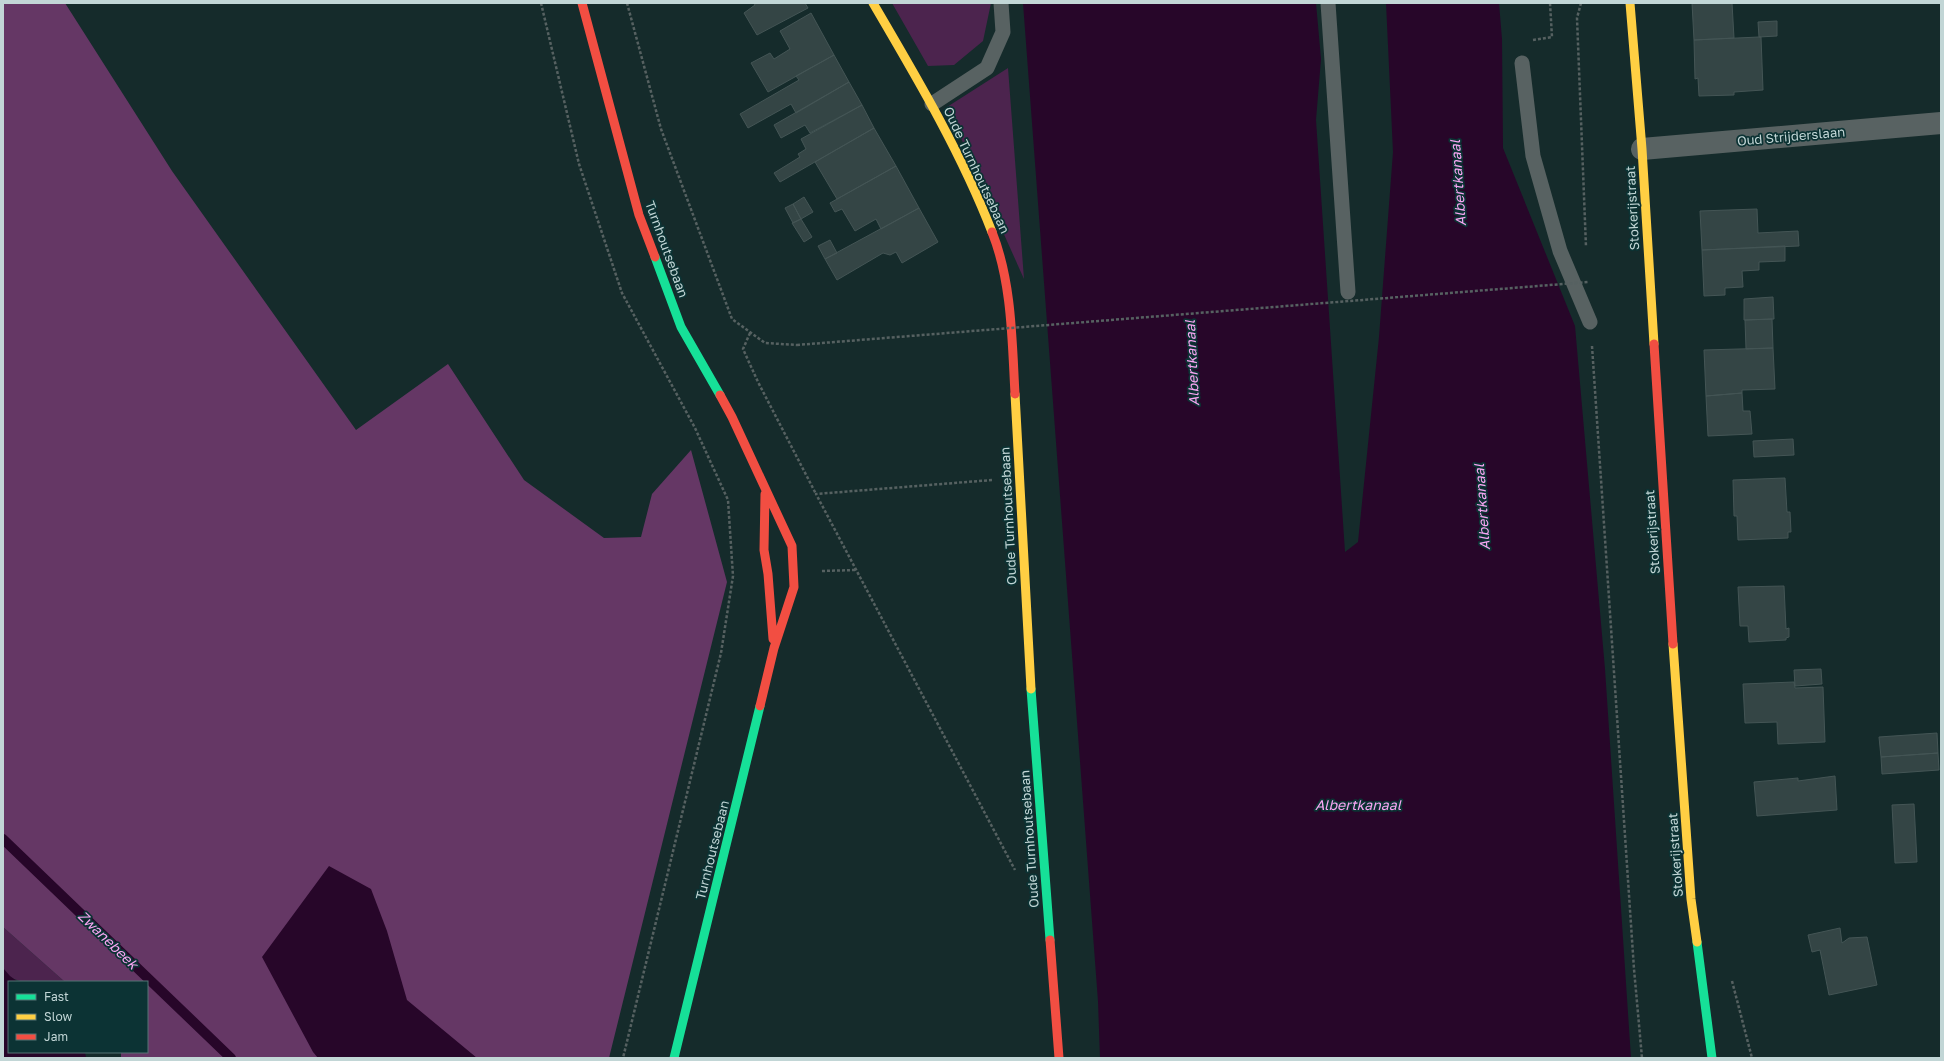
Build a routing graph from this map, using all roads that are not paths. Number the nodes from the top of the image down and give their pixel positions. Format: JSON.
{"nodes":[{"id":1,"x":582,"y":3,"type":"edge"},
{"id":2,"x":872,"y":3,"type":"edge"},
{"id":3,"x":1001,"y":3,"type":"edge"},
{"id":4,"x":1328,"y":3,"type":"edge"},
{"id":5,"x":1630,"y":3,"type":"edge"},
{"id":6,"x":1522,"y":63,"type":"dead end"},
{"id":7,"x":932,"y":104,"type":"junction"},
{"id":8,"x":1941,"y":123,"type":"edge"},
{"id":9,"x":1642,"y":149,"type":"junction"},
{"id":10,"x":1348,"y":292,"type":"dead end"},
{"id":11,"x":1590,"y":322,"type":"road end"},
{"id":12,"x":765,"y":489,"type":"junction"},
{"id":13,"x":774,"y":648,"type":"junction"},
{"id":14,"x":674,"y":1058,"type":"edge"},
{"id":15,"x":1059,"y":1058,"type":"edge"},
{"id":16,"x":1712,"y":1058,"type":"edge"}],
"edges":[{"from":1,"to":12,"type":"street","name":"Turnhoutsebaan"},
{"from":2,"to":7,"type":"street","name":"Oude Turnhoutsebaan"},
{"from":3,"to":7,"type":"lane"},
{"from":4,"to":10,"type":"lane"},
{"from":5,"to":9,"type":"street","name":"Stokerijstraat"},
{"from":6,"to":11,"type":"lane"},
{"from":7,"to":15,"type":"street","name":"Oude Turnhoutsebaan"},
{"from":8,"to":9,"type":"street","name":"Oud Strijderslaan"},
{"from":9,"to":16,"type":"street","name":"Stokerijstraat"},
{"from":12,"to":13,"type":"street","name":"Turnhoutsebaan"},
{"from":12,"to":13,"type":"street","name":"Turnhoutsebaan"},
{"from":13,"to":14,"type":"street","name":"Turnhoutsebaan"}]}
